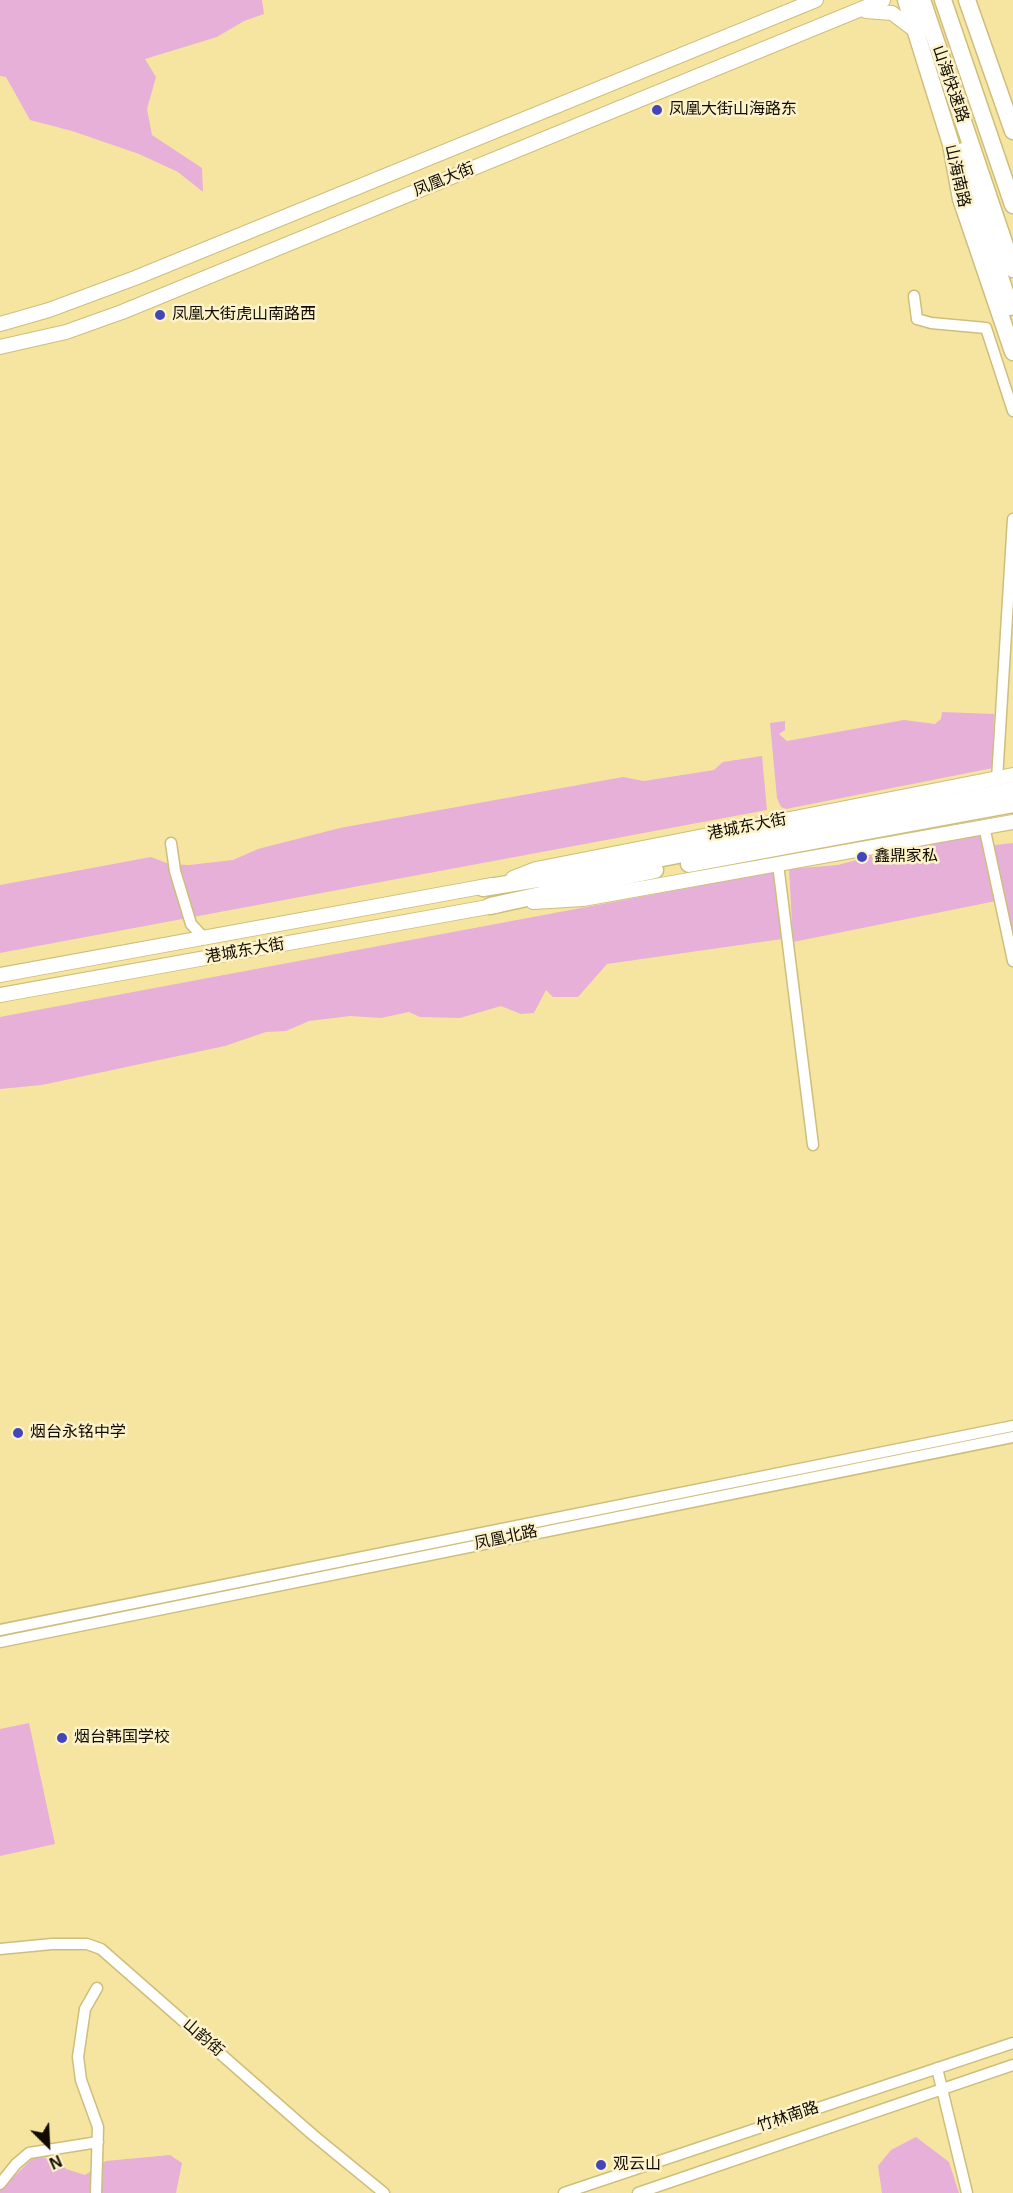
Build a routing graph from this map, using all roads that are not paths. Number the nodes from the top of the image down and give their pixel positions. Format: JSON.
{"nodes":[{"id":1,"x":816,"y":0,"type":"edge"},
{"id":2,"x":883,"y":0,"type":"edge"},
{"id":3,"x":906,"y":0,"type":"edge"},
{"id":4,"x":922,"y":0,"type":"edge"},
{"id":5,"x":943,"y":0,"type":"edge"},
{"id":6,"x":969,"y":3,"type":"edge"},
{"id":7,"x":855,"y":12,"type":"junction"},
{"id":8,"x":916,"y":31,"type":"junction"},
{"id":9,"x":942,"y":60,"type":"junction"},
{"id":10,"x":979,"y":101,"type":"junction"},
{"id":11,"x":1013,"y":131,"type":"edge"},
{"id":12,"x":1013,"y":170,"type":"edge"},
{"id":13,"x":1013,"y":205,"type":"edge"},
{"id":14,"x":1013,"y":269,"type":"edge"},
{"id":15,"x":914,"y":296,"type":"dead end"},
{"id":16,"x":1013,"y":317,"type":"edge"},
{"id":17,"x":0,"y":324,"type":"edge"},
{"id":18,"x":0,"y":347,"type":"edge"},
{"id":19,"x":1013,"y":352,"type":"edge"},
{"id":20,"x":1013,"y":411,"type":"edge"},
{"id":21,"x":1013,"y":519,"type":"edge"},
{"id":22,"x":1013,"y":775,"type":"edge"},
{"id":23,"x":997,"y":779,"type":"junction"},
{"id":24,"x":1013,"y":790,"type":"edge"},
{"id":25,"x":1013,"y":804,"type":"edge"},
{"id":26,"x":1013,"y":822,"type":"edge"},
{"id":27,"x":984,"y":826,"type":"junction"},
{"id":28,"x":834,"y":832,"type":"junction"},
{"id":29,"x":171,"y":843,"type":"dead end"},
{"id":30,"x":778,"y":864,"type":"junction"},
{"id":31,"x":483,"y":888,"type":"junction"},
{"id":32,"x":490,"y":906,"type":"junction"},
{"id":33,"x":204,"y":938,"type":"junction"},
{"id":34,"x":1013,"y":961,"type":"edge"},
{"id":35,"x":0,"y":975,"type":"edge"},
{"id":36,"x":0,"y":995,"type":"edge"},
{"id":37,"x":813,"y":1145,"type":"dead end"},
{"id":38,"x":1013,"y":1426,"type":"edge"},
{"id":39,"x":1013,"y":1437,"type":"edge"},
{"id":40,"x":0,"y":1630,"type":"edge"},
{"id":41,"x":0,"y":1642,"type":"edge"},
{"id":42,"x":0,"y":1949,"type":"edge"},
{"id":43,"x":97,"y":1988,"type":"dead end"},
{"id":44,"x":1013,"y":2043,"type":"edge"},
{"id":45,"x":1013,"y":2065,"type":"edge"},
{"id":46,"x":937,"y":2068,"type":"junction"},
{"id":47,"x":941,"y":2090,"type":"junction"},
{"id":48,"x":98,"y":2142,"type":"junction"},
{"id":49,"x":0,"y":2184,"type":"edge"},
{"id":50,"x":96,"y":2193,"type":"edge"},
{"id":51,"x":384,"y":2193,"type":"edge"},
{"id":52,"x":564,"y":2193,"type":"edge"},
{"id":53,"x":638,"y":2193,"type":"edge"},
{"id":54,"x":967,"y":2193,"type":"edge"}],
"edges":[{"from":1,"to":17,"type":"main road","name":"凤凰大街"},
{"from":2,"to":7,"type":"main road","name":"凤凰大街"},
{"from":3,"to":8,"type":"highway","name":"山海南路"},
{"from":4,"to":9,"type":"highway","name":"山海快速路"},
{"from":5,"to":10,"type":"highway","name":"山海快速路"},
{"from":6,"to":11,"type":"highway"},
{"from":7,"to":8,"type":"main road"},
{"from":7,"to":18,"type":"main road","name":"凤凰大街"},
{"from":8,"to":19,"type":"highway","name":"山海南路"},
{"from":9,"to":14,"type":"highway","name":"山海快速路"},
{"from":9,"to":16,"type":"highway"},
{"from":10,"to":12,"type":"highway"},
{"from":10,"to":13,"type":"highway","name":"山海快速路"},
{"from":15,"to":20,"type":"street"},
{"from":21,"to":23,"type":"street"},
{"from":22,"to":23,"type":"main road","name":"港城东大街"},
{"from":23,"to":31,"type":"main road","name":"港城东大街"},
{"from":24,"to":28,"type":"highway","name":"港城东大街"},
{"from":25,"to":28,"type":"highway","name":"港城东大街"},
{"from":26,"to":27,"type":"main road","name":"港城东大街"},
{"from":27,"to":30,"type":"main road","name":"港城东大街"},
{"from":27,"to":34,"type":"street"},
{"from":28,"to":31,"type":"highway","name":"港城东大街"},
{"from":28,"to":32,"type":"highway","name":"港城东大街"},
{"from":29,"to":33,"type":"street"},
{"from":30,"to":32,"type":"main road","name":"港城东大街"},
{"from":30,"to":37,"type":"street"},
{"from":31,"to":33,"type":"main road","name":"港城东大街"},
{"from":32,"to":36,"type":"main road","name":"港城东大街"},
{"from":33,"to":35,"type":"main road","name":"港城东大街"},
{"from":38,"to":40,"type":"street","name":"凤凰北路"},
{"from":39,"to":41,"type":"street","name":"凤凰北路"},
{"from":42,"to":51,"type":"street","name":"山韵街"},
{"from":43,"to":48,"type":"street"},
{"from":44,"to":46,"type":"street","name":"竹林南路"},
{"from":45,"to":47,"type":"street","name":"竹林南路"},
{"from":46,"to":47,"type":"street"},
{"from":46,"to":52,"type":"street","name":"竹林南路"},
{"from":47,"to":53,"type":"street","name":"竹林南路"},
{"from":47,"to":54,"type":"street"},
{"from":48,"to":49,"type":"street"},
{"from":48,"to":50,"type":"street"}]}
